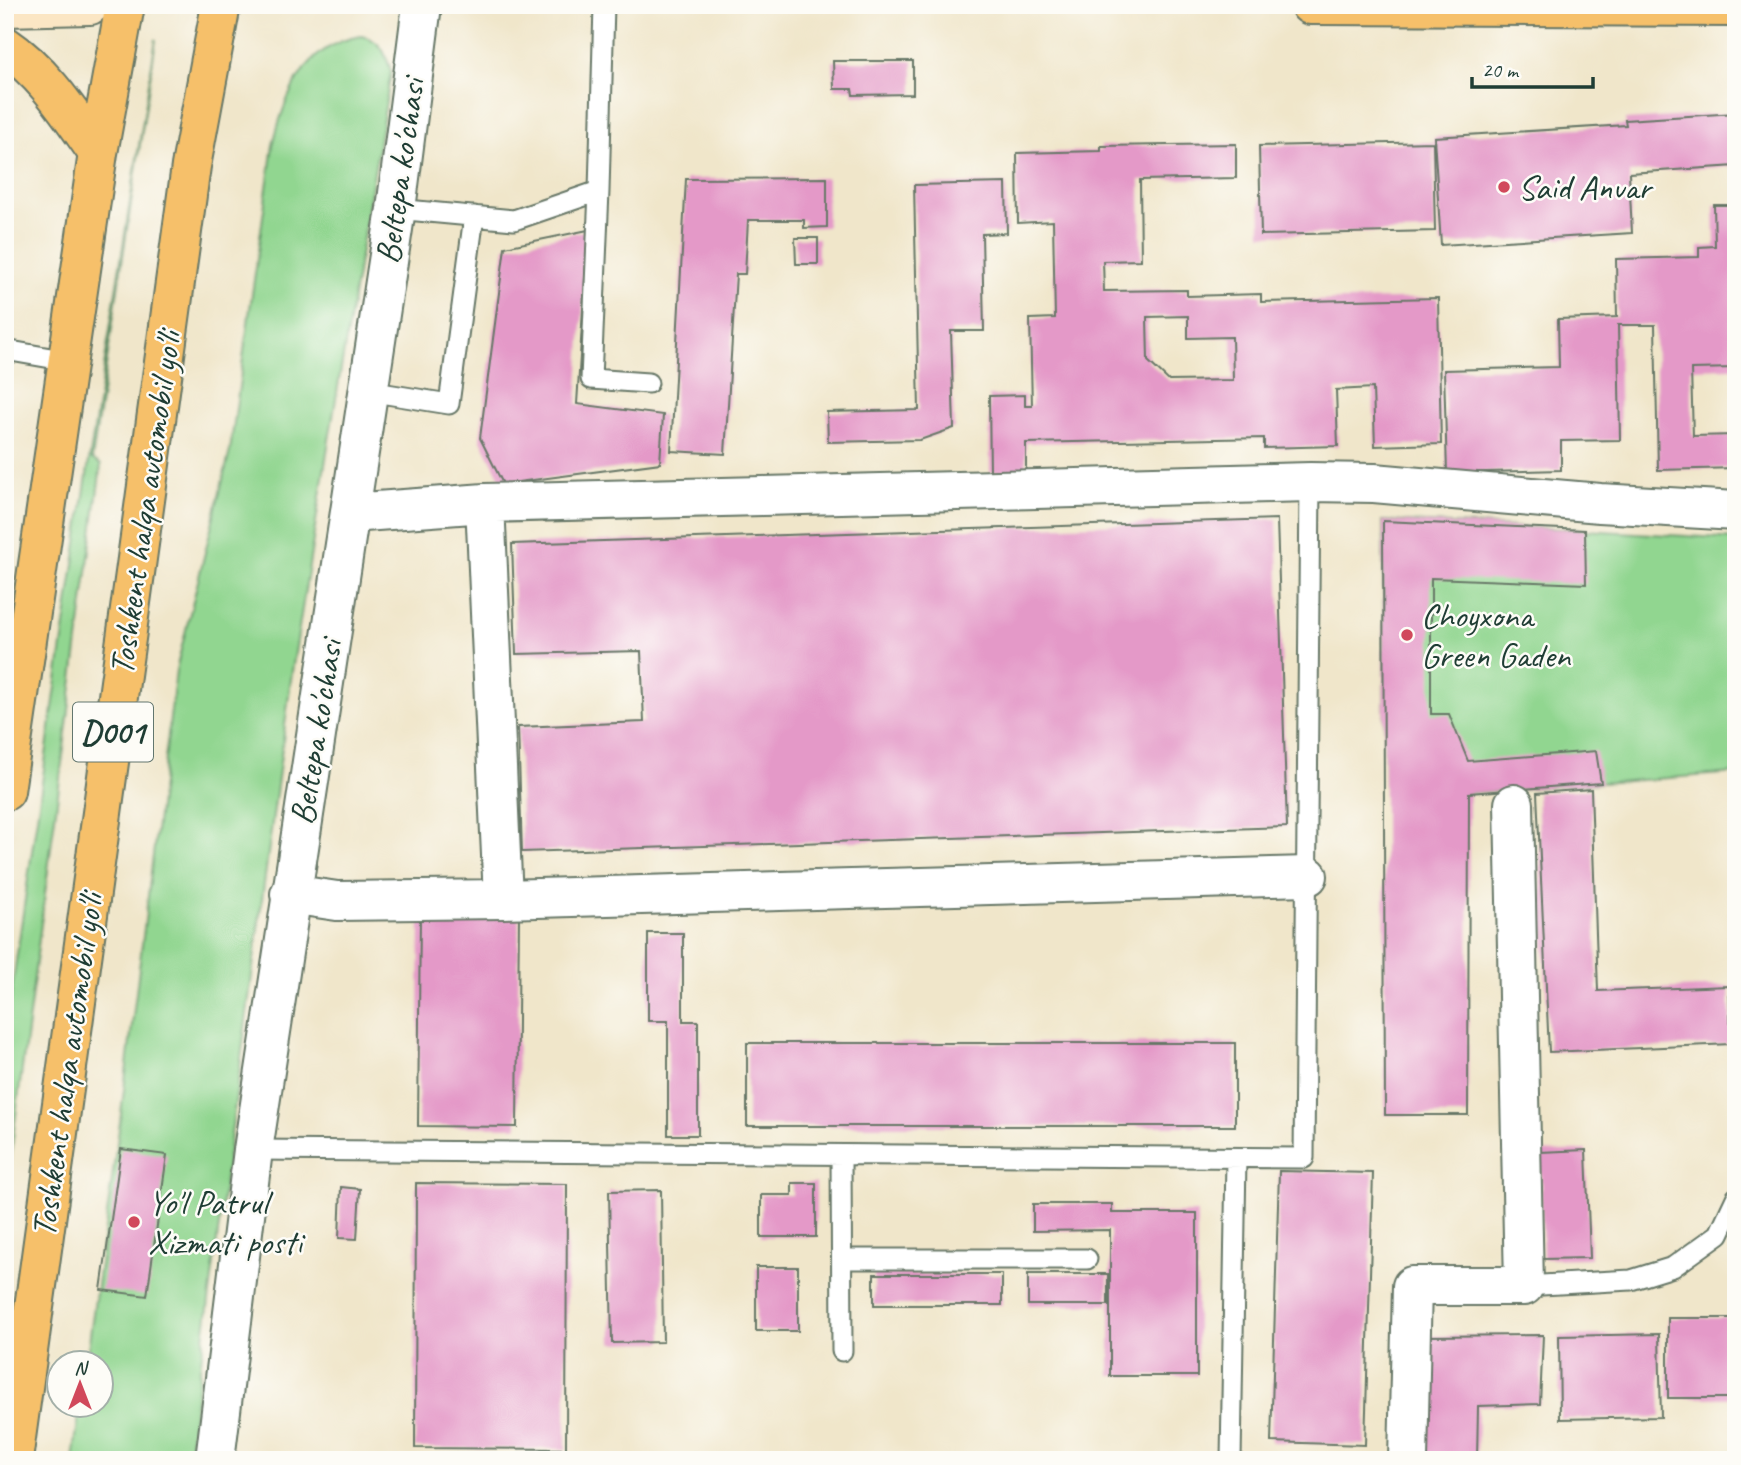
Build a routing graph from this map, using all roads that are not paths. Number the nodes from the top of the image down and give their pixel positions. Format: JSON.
{"nodes":[{"id":1,"x":90,"y":5,"type":"edge"},
{"id":2,"x":125,"y":5,"type":"edge"},
{"id":3,"x":220,"y":5,"type":"edge"},
{"id":4,"x":422,"y":5,"type":"edge"},
{"id":5,"x":604,"y":5,"type":"edge"},
{"id":6,"x":1310,"y":5,"type":"edge"},
{"id":7,"x":5,"y":7,"type":"edge"},
{"id":8,"x":1736,"y":7,"type":"edge"},
{"id":9,"x":5,"y":46,"type":"edge"},
{"id":10,"x":98,"y":153,"type":"junction"},
{"id":11,"x":599,"y":191,"type":"junction"},
{"id":12,"x":396,"y":209,"type":"junction"},
{"id":13,"x":474,"y":216,"type":"junction"},
{"id":14,"x":5,"y":350,"type":"edge"},
{"id":15,"x":68,"y":361,"type":"junction"},
{"id":16,"x":648,"y":383,"type":"dead end"},
{"id":17,"x":369,"y":391,"type":"junction"},
{"id":18,"x":1310,"y":482,"type":"junction"},
{"id":19,"x":485,"y":503,"type":"junction"},
{"id":20,"x":1736,"y":511,"type":"edge"},
{"id":21,"x":350,"y":513,"type":"junction"},
{"id":22,"x":15,"y":663,"type":"edge"},
{"id":23,"x":5,"y":791,"type":"edge"},
{"id":24,"x":1514,"y":804,"type":"dead end"},
{"id":25,"x":1308,"y":877,"type":"junction"},
{"id":26,"x":290,"y":894,"type":"junction"},
{"id":27,"x":503,"y":899,"type":"junction"},
{"id":28,"x":253,"y":1150,"type":"junction"},
{"id":29,"x":841,"y":1156,"type":"junction"},
{"id":30,"x":1236,"y":1158,"type":"junction"},
{"id":31,"x":1736,"y":1198,"type":"edge"},
{"id":32,"x":842,"y":1259,"type":"junction"},
{"id":33,"x":1087,"y":1259,"type":"dead end"},
{"id":34,"x":1524,"y":1286,"type":"junction"},
{"id":35,"x":842,"y":1351,"type":"dead end"},
{"id":36,"x":13,"y":1460,"type":"edge"},
{"id":37,"x":215,"y":1460,"type":"edge"},
{"id":38,"x":1231,"y":1460,"type":"edge"},
{"id":39,"x":1408,"y":1460,"type":"edge"}],
"edges":[{"from":1,"to":7,"type":"main road"},
{"from":2,"to":10,"type":"main road"},
{"from":3,"to":36,"type":"main road","name":"Toshkent halqa avtomobil yo'li","number":"D001"},
{"from":4,"to":12,"type":"street","name":"Beltepa ko'chasi"},
{"from":5,"to":11,"type":"lane"},
{"from":6,"to":8,"type":"main road"},
{"from":9,"to":10,"type":"main road"},
{"from":10,"to":15,"type":"main road"},
{"from":11,"to":13,"type":"lane"},
{"from":11,"to":16,"type":"lane"},
{"from":12,"to":13,"type":"lane"},
{"from":12,"to":17,"type":"street","name":"Beltepa ko'chasi"},
{"from":13,"to":17,"type":"lane"},
{"from":14,"to":15,"type":"lane"},
{"from":15,"to":22,"type":"main road"},
{"from":17,"to":21,"type":"street","name":"Beltepa ko'chasi"},
{"from":18,"to":19,"type":"street"},
{"from":18,"to":20,"type":"street"},
{"from":18,"to":25,"type":"lane"},
{"from":19,"to":21,"type":"street"},
{"from":19,"to":27,"type":"street"},
{"from":21,"to":26,"type":"street","name":"Beltepa ko'chasi"},
{"from":22,"to":23,"type":"main road"},
{"from":24,"to":34,"type":"street"},
{"from":25,"to":27,"type":"street"},
{"from":25,"to":30,"type":"lane"},
{"from":26,"to":27,"type":"street"},
{"from":26,"to":28,"type":"street","name":"Beltepa ko'chasi"},
{"from":28,"to":29,"type":"lane"},
{"from":28,"to":37,"type":"street","name":"Beltepa ko'chasi"},
{"from":29,"to":30,"type":"lane"},
{"from":29,"to":32,"type":"lane"},
{"from":30,"to":38,"type":"lane"},
{"from":31,"to":34,"type":"lane"},
{"from":32,"to":33,"type":"lane"},
{"from":32,"to":35,"type":"lane"},
{"from":34,"to":39,"type":"street"}]}
